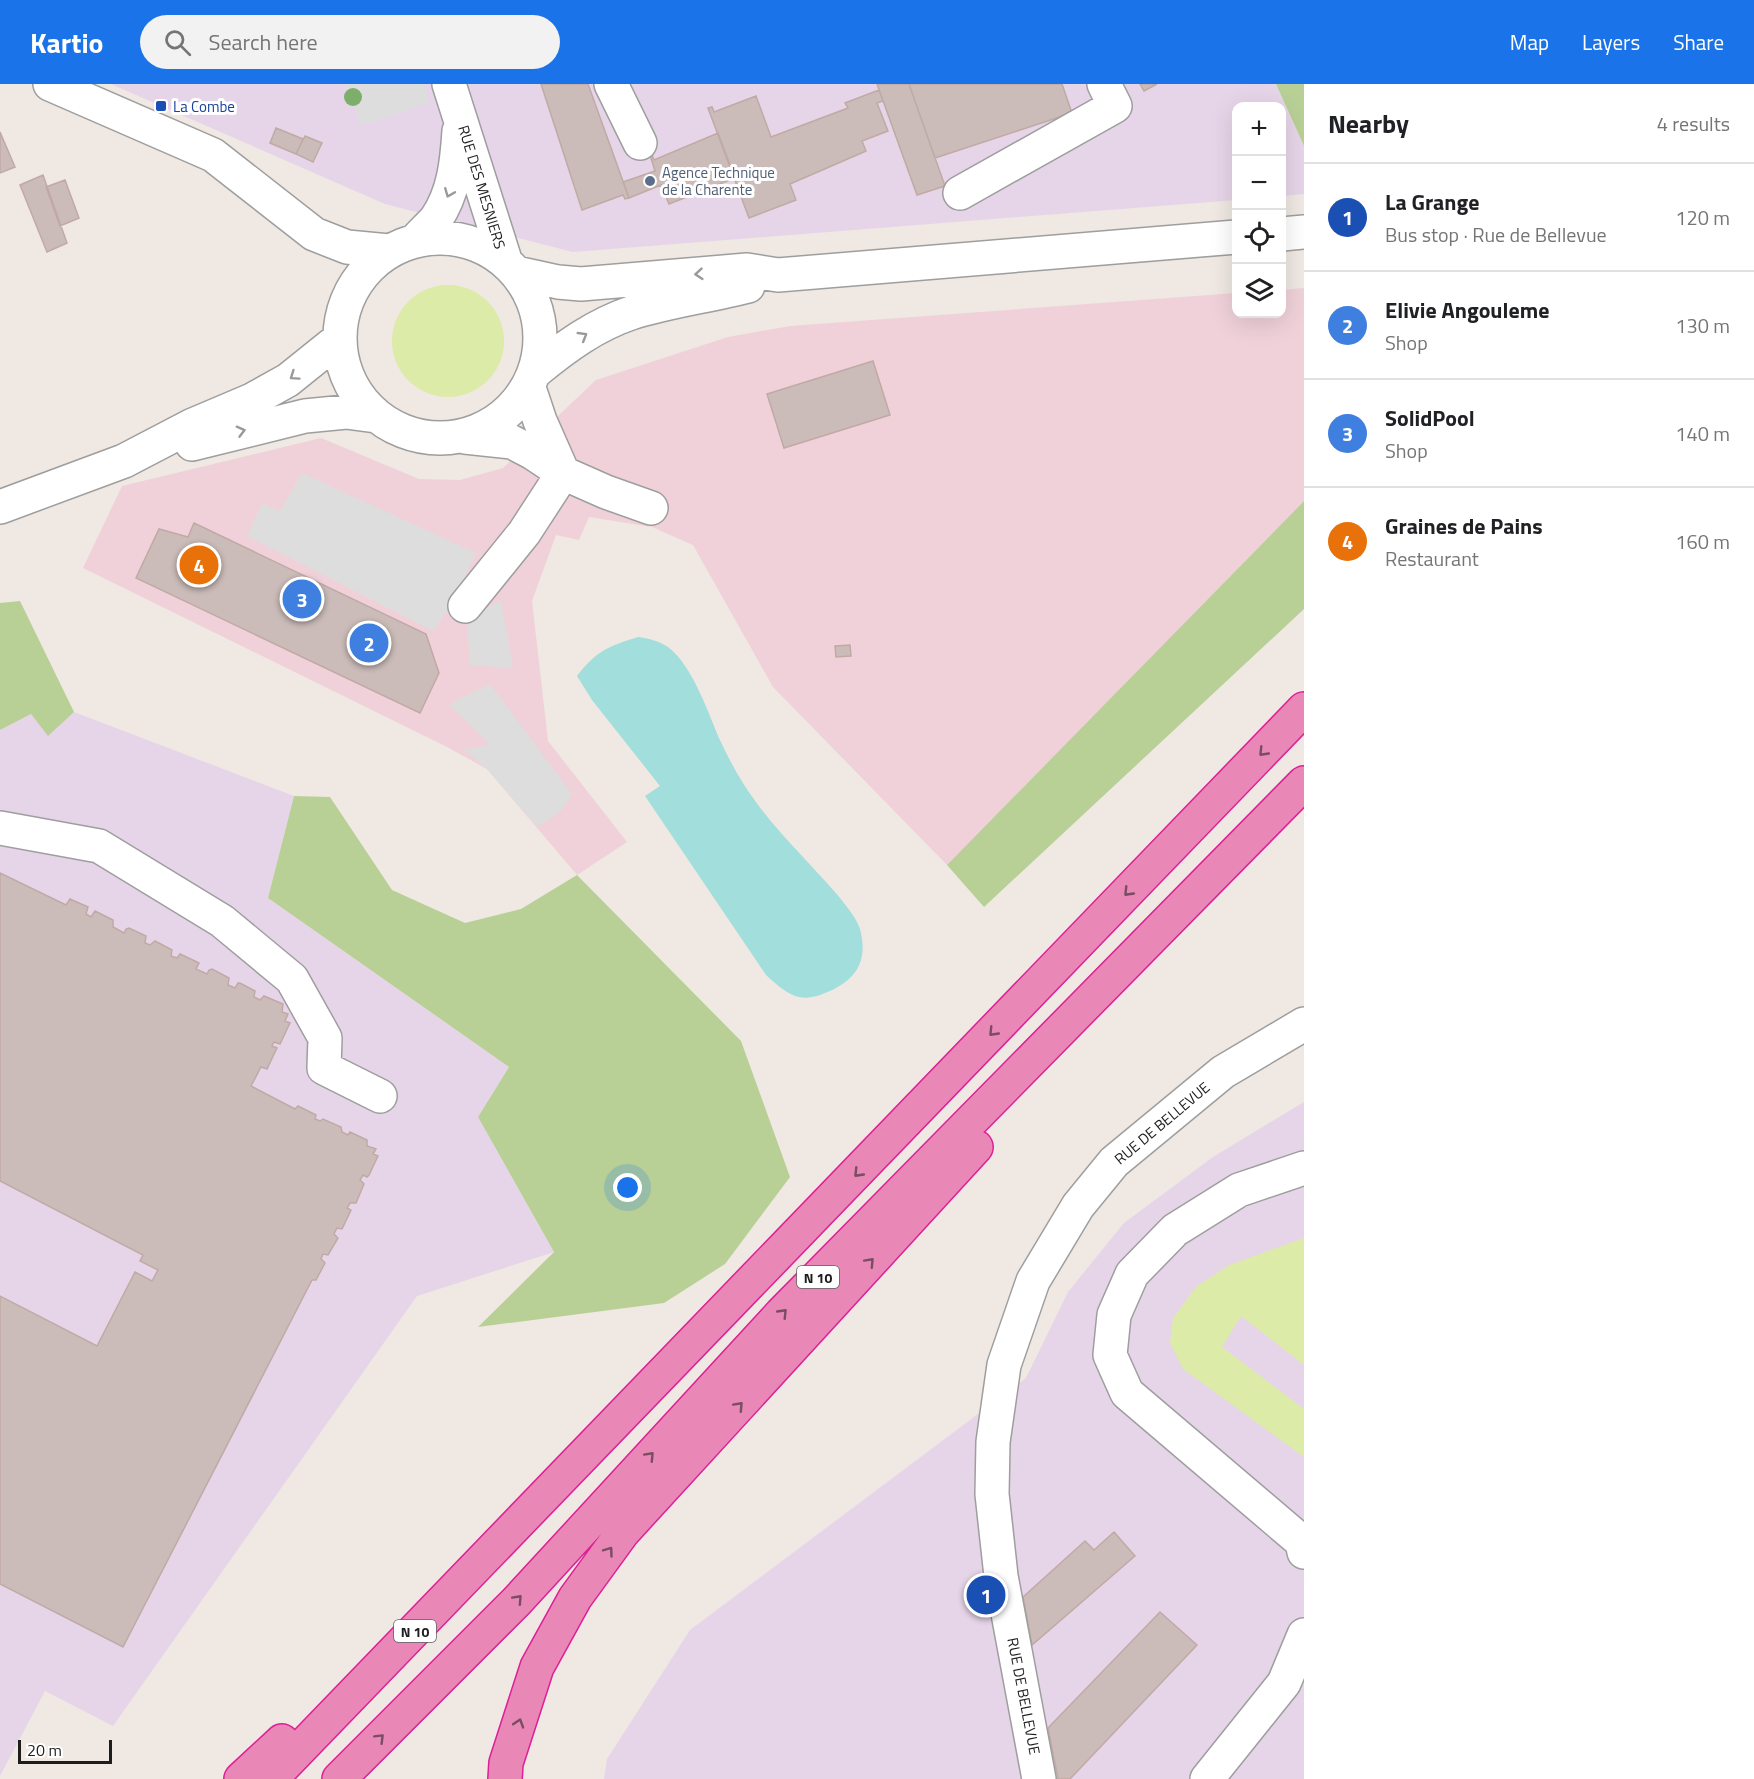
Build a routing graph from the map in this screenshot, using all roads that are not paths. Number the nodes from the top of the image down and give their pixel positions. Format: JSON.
{"nodes":[{"id":1,"x":50,"y":84,"type":"edge"},
{"id":2,"x":449,"y":84,"type":"edge"},
{"id":3,"x":611,"y":84,"type":"edge"},
{"id":4,"x":1104,"y":84,"type":"edge"},
{"id":5,"x":460,"y":115,"type":"junction"},
{"id":6,"x":640,"y":143,"type":"dead end"},
{"id":7,"x":960,"y":193,"type":"dead end"},
{"id":8,"x":1304,"y":232,"type":"edge"},
{"id":9,"x":314,"y":234,"type":"junction"},
{"id":10,"x":1286,"y":234,"type":"edge"},
{"id":11,"x":1232,"y":237,"type":"edge"},
{"id":12,"x":402,"y":246,"type":"junction"},
{"id":13,"x":511,"y":266,"type":"junction"},
{"id":14,"x":778,"y":275,"type":"junction"},
{"id":15,"x":345,"y":305,"type":"junction"},
{"id":16,"x":339,"y":339,"type":"junction"},
{"id":17,"x":533,"y":380,"type":"junction"},
{"id":18,"x":376,"y":416,"type":"junction"},
{"id":19,"x":459,"y":437,"type":"junction"},
{"id":20,"x":124,"y":461,"type":"junction"},
{"id":21,"x":563,"y":473,"type":"junction"},
{"id":22,"x":0,"y":507,"type":"edge"},
{"id":23,"x":651,"y":508,"type":"dead end"},
{"id":24,"x":465,"y":606,"type":"dead end"},
{"id":25,"x":1304,"y":709,"type":"edge"},
{"id":26,"x":1304,"y":783,"type":"edge"},
{"id":27,"x":1304,"y":789,"type":"edge"},
{"id":28,"x":0,"y":828,"type":"edge"},
{"id":29,"x":1304,"y":1024,"type":"edge"},
{"id":30,"x":380,"y":1096,"type":"dead end"},
{"id":31,"x":1304,"y":1168,"type":"edge"},
{"id":32,"x":560,"y":1482,"type":"junction"},
{"id":33,"x":1304,"y":1552,"type":"edge"},
{"id":34,"x":1304,"y":1635,"type":"edge"},
{"id":35,"x":241,"y":1779,"type":"edge"},
{"id":36,"x":271,"y":1779,"type":"edge"},
{"id":37,"x":339,"y":1779,"type":"edge"},
{"id":38,"x":505,"y":1779,"type":"edge"},
{"id":39,"x":1039,"y":1779,"type":"edge"},
{"id":40,"x":1207,"y":1779,"type":"edge"}],
"edges":[{"from":1,"to":9,"type":"street"},
{"from":2,"to":5,"type":"street","name":"RUE DES MESNIERS"},
{"from":3,"to":6,"type":"street"},
{"from":4,"to":7,"type":"street"},
{"from":5,"to":12,"type":"street","name":"RUE DES MESNIERS","one_way":true},
{"from":5,"to":13,"type":"street","name":"RUE DES MESNIERS"},
{"from":8,"to":10,"type":"street"},
{"from":9,"to":12,"type":"street"},
{"from":9,"to":15,"type":"street"},
{"from":11,"to":14,"type":"street"},
{"from":12,"to":13,"type":"street"},
{"from":12,"to":15,"type":"street"},
{"from":14,"to":13,"type":"street","one_way":true},
{"from":13,"to":17,"type":"street"},
{"from":17,"to":14,"type":"street","one_way":true},
{"from":15,"to":16,"type":"street"},
{"from":16,"to":18,"type":"street"},
{"from":16,"to":20,"type":"street","one_way":true},
{"from":17,"to":19,"type":"street"},
{"from":17,"to":21,"type":"street"},
{"from":18,"to":19,"type":"street"},
{"from":20,"to":18,"type":"street","one_way":true},
{"from":19,"to":21,"type":"street"},
{"from":20,"to":22,"type":"street"},
{"from":21,"to":23,"type":"street"},
{"from":21,"to":24,"type":"street"},
{"from":25,"to":32,"type":"highway","number":"N 10","one_way":true},
{"from":37,"to":26,"type":"highway","number":"N 10","one_way":true},
{"from":38,"to":27,"type":"highway","one_way":true},
{"from":28,"to":30,"type":"street"},
{"from":29,"to":39,"type":"street","name":"RUE DE BELLEVUE"},
{"from":31,"to":33,"type":"street"},
{"from":32,"to":35,"type":"highway"},
{"from":32,"to":36,"type":"highway","number":"N 10"},
{"from":34,"to":40,"type":"street"}]}
